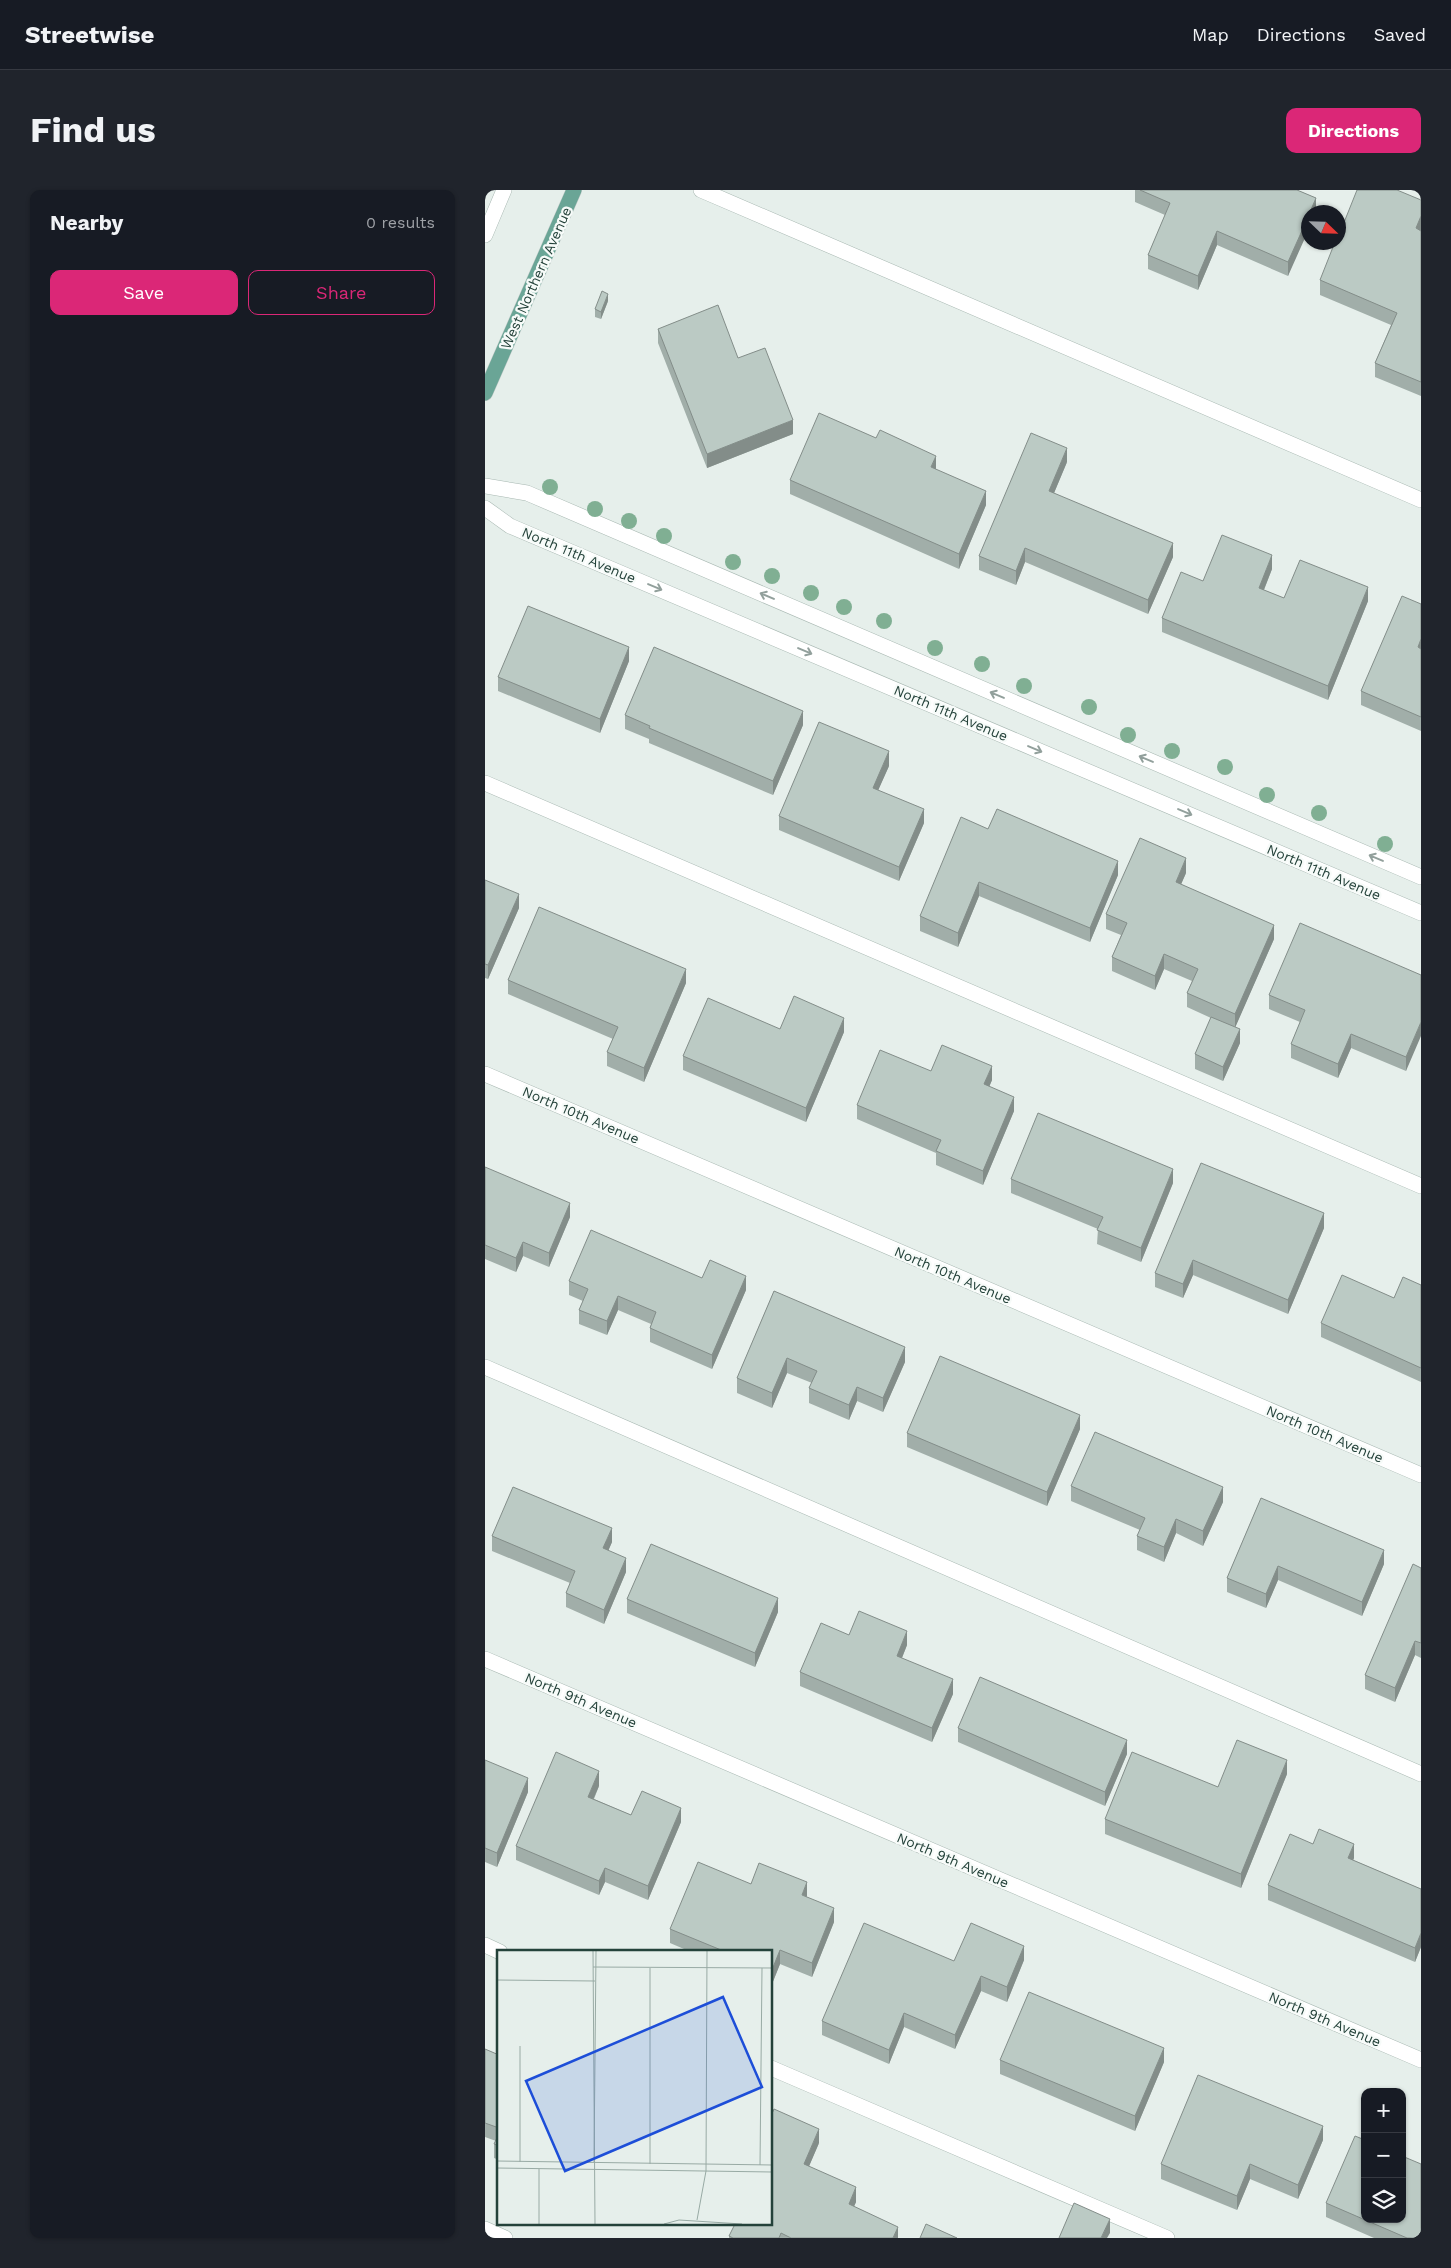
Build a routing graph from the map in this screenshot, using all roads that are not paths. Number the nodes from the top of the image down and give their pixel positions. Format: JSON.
{"nodes":[{"id":1,"x":504,"y":190,"type":"edge"},
{"id":2,"x":574,"y":190,"type":"edge"},
{"id":3,"x":701,"y":190,"type":"edge"},
{"id":4,"x":490,"y":209,"type":"edge"},
{"id":5,"x":485,"y":235,"type":"edge"},
{"id":6,"x":485,"y":393,"type":"edge"},
{"id":7,"x":485,"y":486,"type":"edge"},
{"id":8,"x":1421,"y":500,"type":"edge"},
{"id":9,"x":485,"y":508,"type":"edge"},
{"id":10,"x":485,"y":783,"type":"edge"},
{"id":11,"x":1421,"y":877,"type":"edge"},
{"id":12,"x":1421,"y":913,"type":"edge"},
{"id":13,"x":485,"y":1074,"type":"edge"},
{"id":14,"x":1421,"y":1186,"type":"edge"},
{"id":15,"x":485,"y":1367,"type":"edge"},
{"id":16,"x":1421,"y":1475,"type":"edge"},
{"id":17,"x":485,"y":1659,"type":"edge"},
{"id":18,"x":1421,"y":1774,"type":"edge"},
{"id":19,"x":485,"y":1945,"type":"edge"},
{"id":20,"x":497,"y":1950,"type":"edge"},
{"id":21,"x":1421,"y":2060,"type":"edge"},
{"id":22,"x":773,"y":2069,"type":"edge"},
{"id":23,"x":485,"y":2229,"type":"edge"},
{"id":24,"x":505,"y":2238,"type":"edge"},
{"id":25,"x":1167,"y":2238,"type":"edge"}],
"edges":[{"from":1,"to":4,"type":"street"},
{"from":2,"to":6,"type":"main road","name":"West Northern Avenue"},
{"from":3,"to":8,"type":"street"},
{"from":4,"to":5,"type":"street"},
{"from":11,"to":7,"type":"street","one_way":true},
{"from":9,"to":12,"type":"street","name":"North 11th Avenue","one_way":true},
{"from":10,"to":14,"type":"street"},
{"from":13,"to":16,"type":"street","name":"North 10th Avenue"},
{"from":15,"to":18,"type":"street"},
{"from":17,"to":21,"type":"street","name":"North 9th Avenue"},
{"from":19,"to":20,"type":"street"},
{"from":22,"to":25,"type":"street"},
{"from":23,"to":24,"type":"street"}]}
